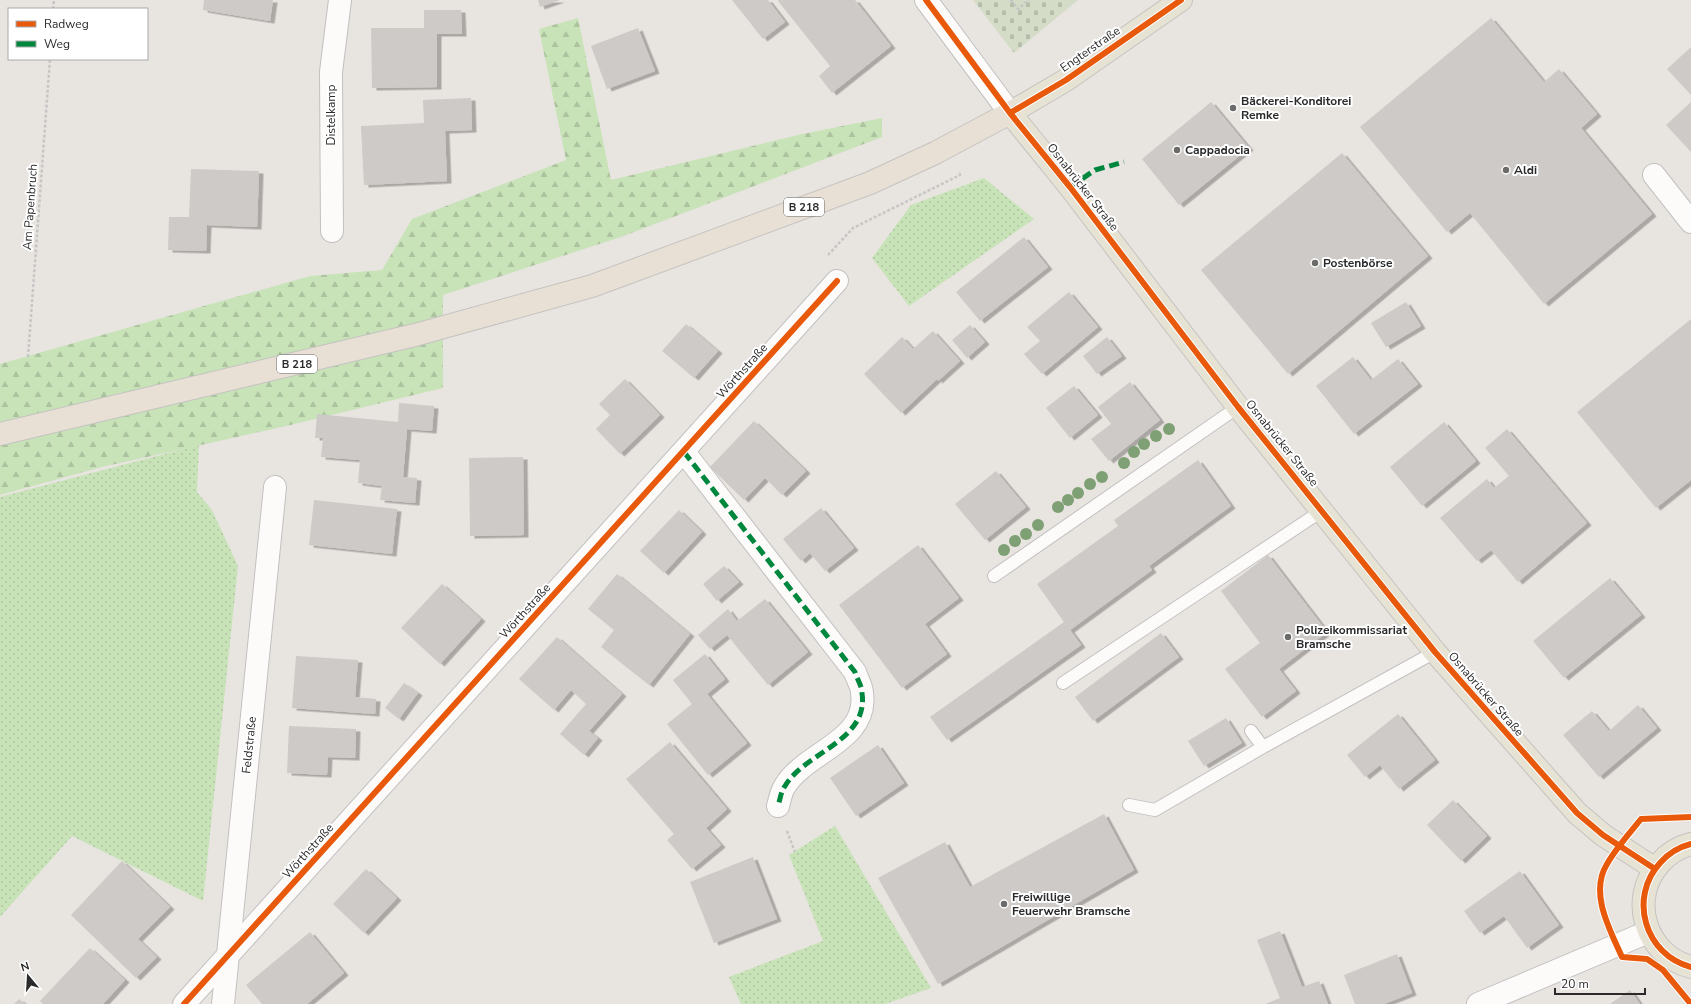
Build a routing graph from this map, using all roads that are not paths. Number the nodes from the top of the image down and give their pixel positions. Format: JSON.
{"nodes":[{"id":1,"x":340,"y":0,"type":"edge"},
{"id":2,"x":926,"y":0,"type":"edge"},
{"id":3,"x":1181,"y":0,"type":"edge"},
{"id":4,"x":1010,"y":113,"type":"junction"},
{"id":5,"x":1654,"y":175,"type":"dead end"},
{"id":6,"x":1691,"y":222,"type":"edge"},
{"id":7,"x":332,"y":231,"type":"dead end"},
{"id":8,"x":837,"y":281,"type":"dead end"},
{"id":9,"x":1238,"y":407,"type":"junction"},
{"id":10,"x":0,"y":434,"type":"edge"},
{"id":11,"x":684,"y":452,"type":"junction"},
{"id":12,"x":275,"y":487,"type":"dead end"},
{"id":13,"x":1323,"y":510,"type":"junction"},
{"id":14,"x":994,"y":576,"type":"dead end"},
{"id":15,"x":1435,"y":652,"type":"junction"},
{"id":16,"x":1063,"y":683,"type":"dead end"},
{"id":17,"x":1251,"y":731,"type":"dead end"},
{"id":18,"x":1263,"y":747,"type":"junction"},
{"id":19,"x":1129,"y":805,"type":"dead end"},
{"id":20,"x":778,"y":806,"type":"dead end"},
{"id":21,"x":1691,"y":844,"type":"edge"},
{"id":22,"x":1655,"y":868,"type":"junction"},
{"id":23,"x":1648,"y":932,"type":"junction"},
{"id":24,"x":228,"y":955,"type":"junction"},
{"id":25,"x":1691,"y":967,"type":"edge"},
{"id":26,"x":1513,"y":996,"type":"edge"},
{"id":27,"x":184,"y":1004,"type":"edge"},
{"id":28,"x":223,"y":1004,"type":"edge"},
{"id":29,"x":1478,"y":1004,"type":"edge"}],
"edges":[{"from":1,"to":7,"type":"street","name":"Distelkamp"},
{"from":2,"to":4,"type":"street","name":"Osnabrücker Straße"},
{"from":3,"to":4,"type":"main road","name":"Engterstraße","number":"B 218"},
{"from":4,"to":9,"type":"main road","name":"Osnabrücker Straße"},
{"from":4,"to":10,"type":"highway","number":"B 218"},
{"from":5,"to":6,"type":"street"},
{"from":8,"to":11,"type":"street","name":"Wörthstraße"},
{"from":9,"to":13,"type":"main road","name":"Osnabrücker Straße"},
{"from":9,"to":14,"type":"lane"},
{"from":11,"to":20,"type":"street"},
{"from":11,"to":24,"type":"street","name":"Wörthstraße"},
{"from":12,"to":24,"type":"street","name":"Feldstraße"},
{"from":13,"to":15,"type":"main road","name":"Osnabrücker Straße"},
{"from":13,"to":16,"type":"lane"},
{"from":15,"to":18,"type":"lane"},
{"from":15,"to":22,"type":"main road","name":"Osnabrücker Straße"},
{"from":17,"to":18,"type":"lane"},
{"from":18,"to":19,"type":"lane"},
{"from":21,"to":22,"type":"main road"},
{"from":22,"to":23,"type":"main road"},
{"from":23,"to":25,"type":"main road"},
{"from":23,"to":26,"type":"street"},
{"from":24,"to":27,"type":"street","name":"Wörthstraße"},
{"from":24,"to":28,"type":"street","name":"Feldstraße"},
{"from":26,"to":29,"type":"street"}]}
